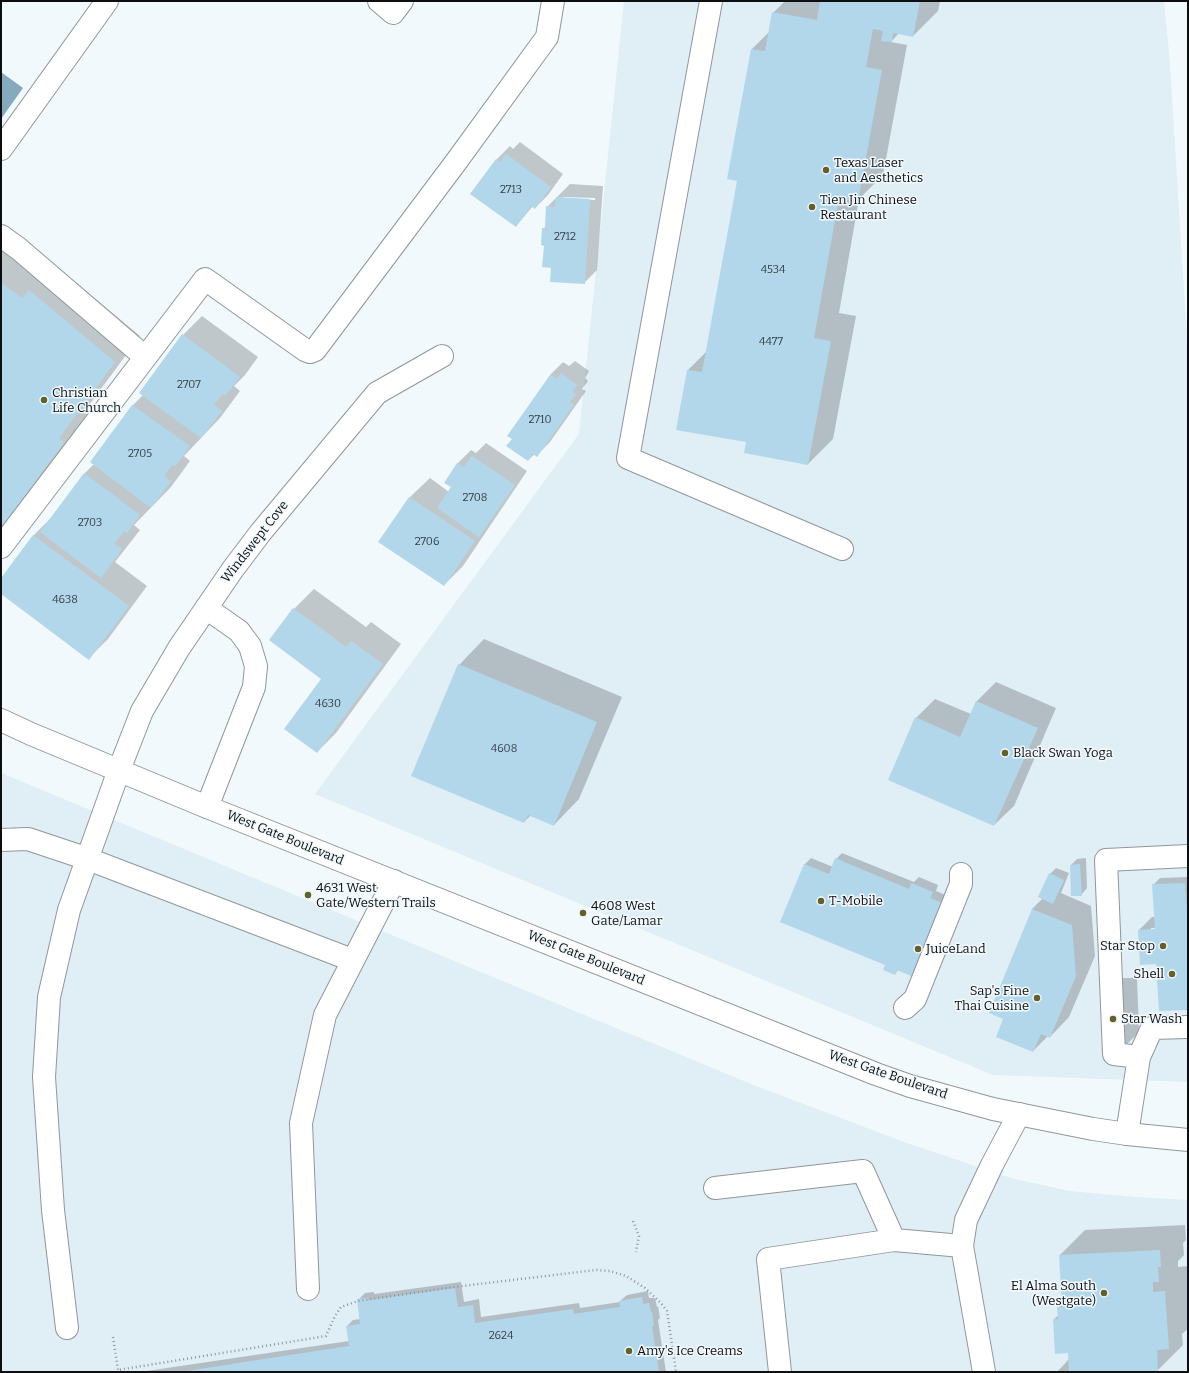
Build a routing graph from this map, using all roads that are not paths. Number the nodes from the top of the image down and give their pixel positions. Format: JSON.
{"nodes":[{"id":1,"x":106,"y":1,"type":"edge"},
{"id":2,"x":379,"y":1,"type":"edge"},
{"id":3,"x":402,"y":1,"type":"edge"},
{"id":4,"x":553,"y":1,"type":"edge"},
{"id":5,"x":711,"y":1,"type":"edge"},
{"id":6,"x":1,"y":149,"type":"edge"},
{"id":7,"x":1,"y":236,"type":"edge"},
{"id":8,"x":442,"y":356,"type":"dead end"},
{"id":9,"x":145,"y":357,"type":"junction"},
{"id":10,"x":1,"y":547,"type":"edge"},
{"id":11,"x":842,"y":549,"type":"dead end"},
{"id":12,"x":206,"y":608,"type":"junction"},
{"id":13,"x":1,"y":720,"type":"edge"},
{"id":14,"x":118,"y":770,"type":"junction"},
{"id":15,"x":207,"y":806,"type":"junction"},
{"id":16,"x":1,"y":840,"type":"edge"},
{"id":17,"x":1188,"y":856,"type":"edge"},
{"id":18,"x":88,"y":859,"type":"junction"},
{"id":19,"x":961,"y":874,"type":"dead end"},
{"id":20,"x":394,"y":881,"type":"junction"},
{"id":21,"x":352,"y":960,"type":"junction"},
{"id":22,"x":905,"y":1008,"type":"dead end"},
{"id":23,"x":1188,"y":1027,"type":"edge"},
{"id":24,"x":1139,"y":1057,"type":"junction"},
{"id":25,"x":1019,"y":1114,"type":"junction"},
{"id":26,"x":1127,"y":1134,"type":"junction"},
{"id":27,"x":1188,"y":1140,"type":"edge"},
{"id":28,"x":715,"y":1188,"type":"dead end"},
{"id":29,"x":894,"y":1240,"type":"junction"},
{"id":30,"x":962,"y":1246,"type":"junction"},
{"id":31,"x":308,"y":1289,"type":"dead end"},
{"id":32,"x":67,"y":1328,"type":"dead end"},
{"id":33,"x":780,"y":1372,"type":"edge"},
{"id":34,"x":984,"y":1372,"type":"edge"}],
"edges":[{"from":1,"to":6,"type":"main road"},
{"from":2,"to":3,"type":"main road"},
{"from":4,"to":9,"type":"main road"},
{"from":5,"to":11,"type":"main road"},
{"from":7,"to":9,"type":"main road"},
{"from":8,"to":12,"type":"main road","name":"Windswept Cove"},
{"from":9,"to":10,"type":"main road"},
{"from":12,"to":14,"type":"main road","name":"Windswept Cove"},
{"from":12,"to":15,"type":"main road"},
{"from":13,"to":14,"type":"main road","name":"West Gate Boulevard"},
{"from":14,"to":15,"type":"main road","name":"West Gate Boulevard"},
{"from":14,"to":18,"type":"main road","name":"Windswept Cove"},
{"from":15,"to":20,"type":"main road","name":"West Gate Boulevard"},
{"from":16,"to":18,"type":"main road"},
{"from":17,"to":24,"type":"main road"},
{"from":18,"to":21,"type":"main road"},
{"from":18,"to":32,"type":"main road","name":"Windswept Cove"},
{"from":19,"to":22,"type":"main road"},
{"from":20,"to":21,"type":"main road"},
{"from":20,"to":25,"type":"main road","name":"West Gate Boulevard"},
{"from":21,"to":31,"type":"main road"},
{"from":23,"to":24,"type":"main road"},
{"from":24,"to":26,"type":"main road"},
{"from":25,"to":26,"type":"main road","name":"West Gate Boulevard"},
{"from":25,"to":30,"type":"main road"},
{"from":26,"to":27,"type":"main road","name":"West Gate Boulevard"},
{"from":28,"to":29,"type":"main road"},
{"from":29,"to":30,"type":"main road"},
{"from":29,"to":33,"type":"main road"},
{"from":30,"to":34,"type":"main road"}]}
